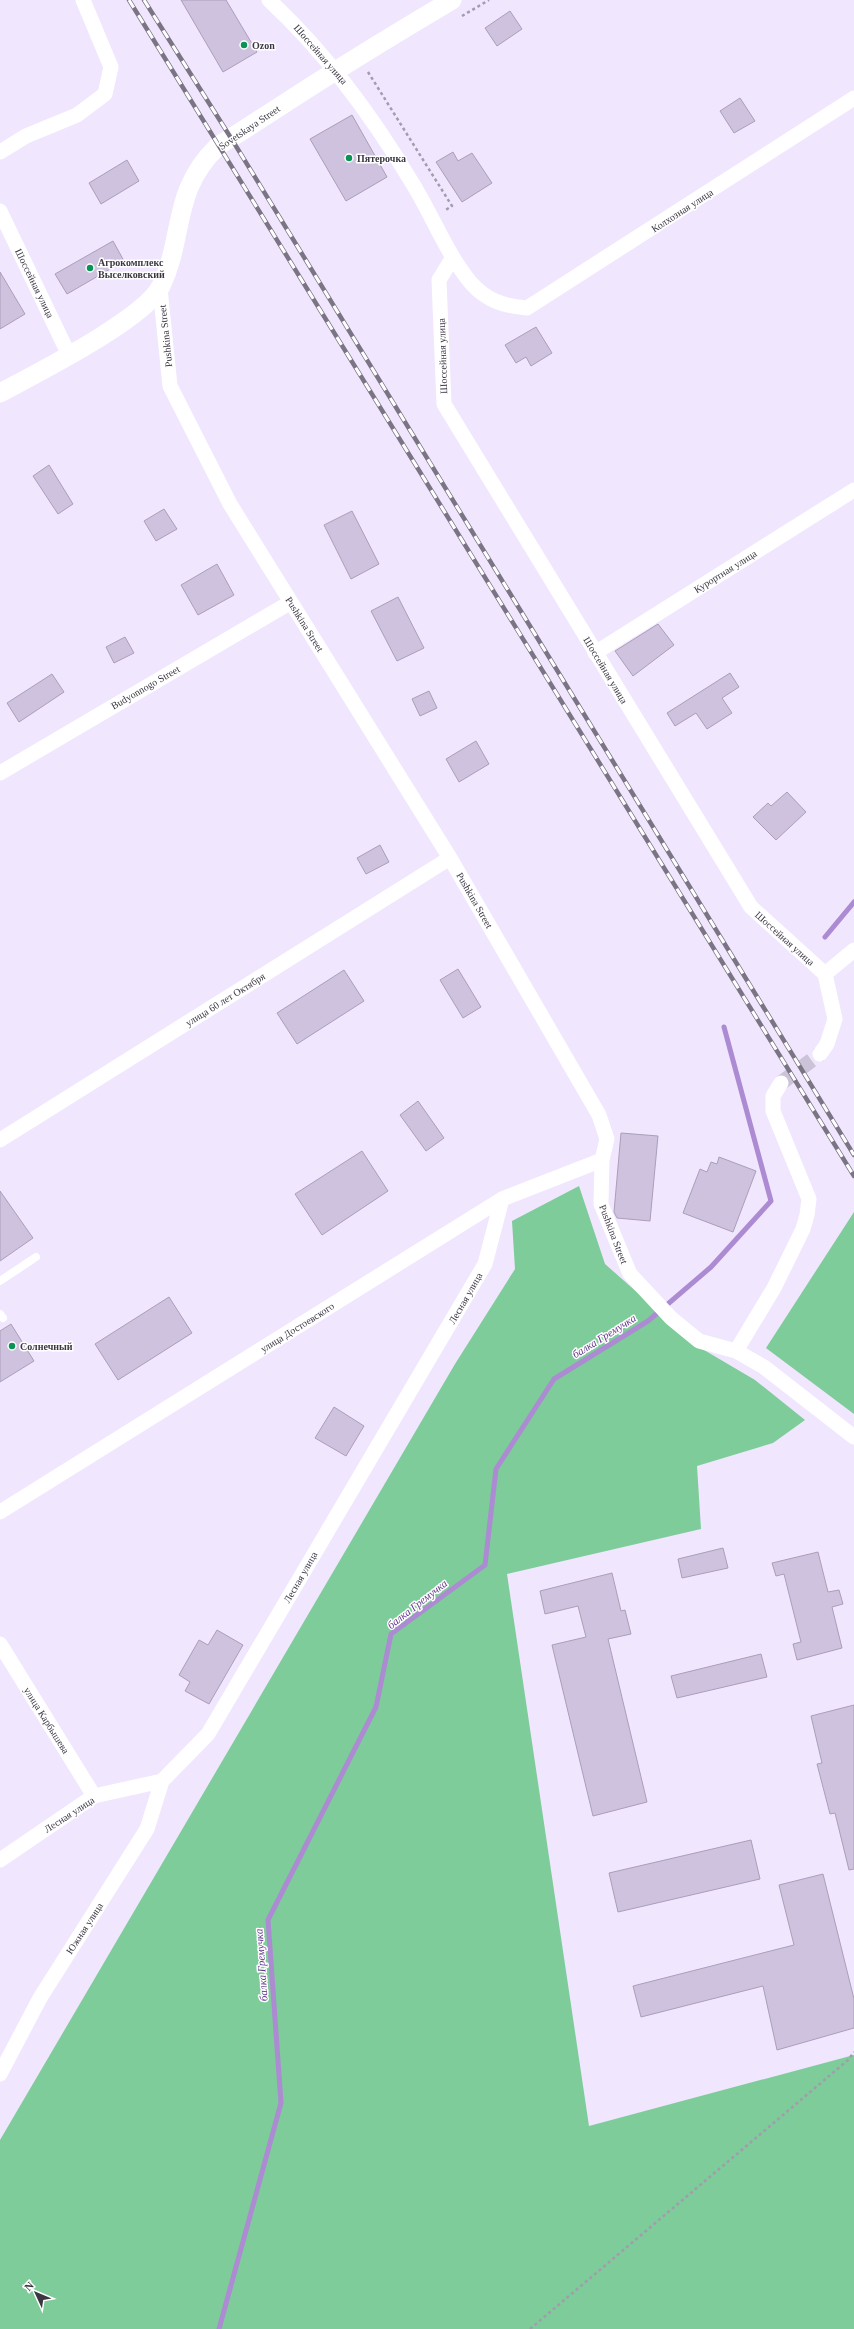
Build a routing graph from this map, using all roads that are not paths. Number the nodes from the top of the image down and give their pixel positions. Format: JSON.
{"nodes":[{"id":1,"x":83,"y":0,"type":"edge"},
{"id":2,"x":269,"y":0,"type":"edge"},
{"id":3,"x":452,"y":0,"type":"edge"},
{"id":4,"x":341,"y":77,"type":"junction"},
{"id":5,"x":854,"y":98,"type":"edge"},
{"id":6,"x":0,"y":152,"type":"edge"},
{"id":7,"x":0,"y":211,"type":"edge"},
{"id":8,"x":453,"y":257,"type":"junction"},
{"id":9,"x":160,"y":288,"type":"junction"},
{"id":10,"x":505,"y":306,"type":"joint"},
{"id":11,"x":70,"y":355,"type":"junction"},
{"id":12,"x":0,"y":393,"type":"edge"},
{"id":13,"x":854,"y":490,"type":"edge"},
{"id":14,"x":291,"y":602,"type":"junction"},
{"id":15,"x":595,"y":653,"type":"junction"},
{"id":16,"x":0,"y":773,"type":"edge"},
{"id":17,"x":450,"y":858,"type":"junction"},
{"id":18,"x":854,"y":950,"type":"edge"},
{"id":19,"x":825,"y":974,"type":"junction"},
{"id":20,"x":820,"y":1054,"type":"tunnel mouth"},
{"id":21,"x":781,"y":1083,"type":"tunnel mouth"},
{"id":22,"x":0,"y":1140,"type":"edge"},
{"id":23,"x":602,"y":1160,"type":"junction"},
{"id":24,"x":502,"y":1199,"type":"junction"},
{"id":25,"x":36,"y":1257,"type":"dead end"},
{"id":26,"x":0,"y":1281,"type":"edge"},
{"id":27,"x":736,"y":1351,"type":"junction"},
{"id":28,"x":854,"y":1437,"type":"edge"},
{"id":29,"x":0,"y":1512,"type":"edge"},
{"id":30,"x":0,"y":1644,"type":"edge"},
{"id":31,"x":162,"y":1781,"type":"junction"},
{"id":32,"x":94,"y":1796,"type":"junction"},
{"id":33,"x":0,"y":1860,"type":"edge"},
{"id":34,"x":0,"y":2074,"type":"edge"}],
"edges":[{"from":1,"to":6,"type":"street"},
{"from":2,"to":4,"type":"street","name":"Шоссейная улица"},
{"from":3,"to":4,"type":"street","name":"Sovetskaya Street"},
{"from":4,"to":8,"type":"street","name":"Шоссейная улица"},
{"from":4,"to":9,"type":"street","name":"Sovetskaya Street"},
{"from":5,"to":10,"type":"street","name":"Колхозная улица"},
{"from":7,"to":11,"type":"street","name":"Шоссейная улица"},
{"from":8,"to":10,"type":"street","name":"Шоссейная улица"},
{"from":8,"to":15,"type":"street","name":"Шоссейная улица"},
{"from":9,"to":11,"type":"street","name":"Sovetskaya Street"},
{"from":9,"to":14,"type":"street","name":"Pushkina Street"},
{"from":11,"to":12,"type":"street","name":"Sovetskaya Street"},
{"from":13,"to":15,"type":"street","name":"Курортная улица"},
{"from":14,"to":16,"type":"street","name":"Budyonnogo Street"},
{"from":14,"to":17,"type":"street","name":"Pushkina Street"},
{"from":15,"to":19,"type":"street","name":"Шоссейная улица"},
{"from":17,"to":22,"type":"street","name":"улица 60 лет Октября"},
{"from":17,"to":23,"type":"street","name":"Pushkina Street"},
{"from":18,"to":19,"type":"street"},
{"from":19,"to":20,"type":"street"},
{"from":21,"to":27,"type":"street"},
{"from":23,"to":24,"type":"street","name":"улица Достоевского"},
{"from":23,"to":27,"type":"street","name":"Pushkina Street"},
{"from":24,"to":29,"type":"street","name":"улица Достоевского"},
{"from":24,"to":31,"type":"street","name":"Лесная улица"},
{"from":25,"to":26,"type":"lane"},
{"from":27,"to":28,"type":"street","name":"Pushkina Street"},
{"from":30,"to":32,"type":"street","name":"улица Карбышева"},
{"from":31,"to":32,"type":"street","name":"Лесная улица"},
{"from":31,"to":34,"type":"street","name":"Южная улица"},
{"from":32,"to":33,"type":"street","name":"Лесная улица"}]}
